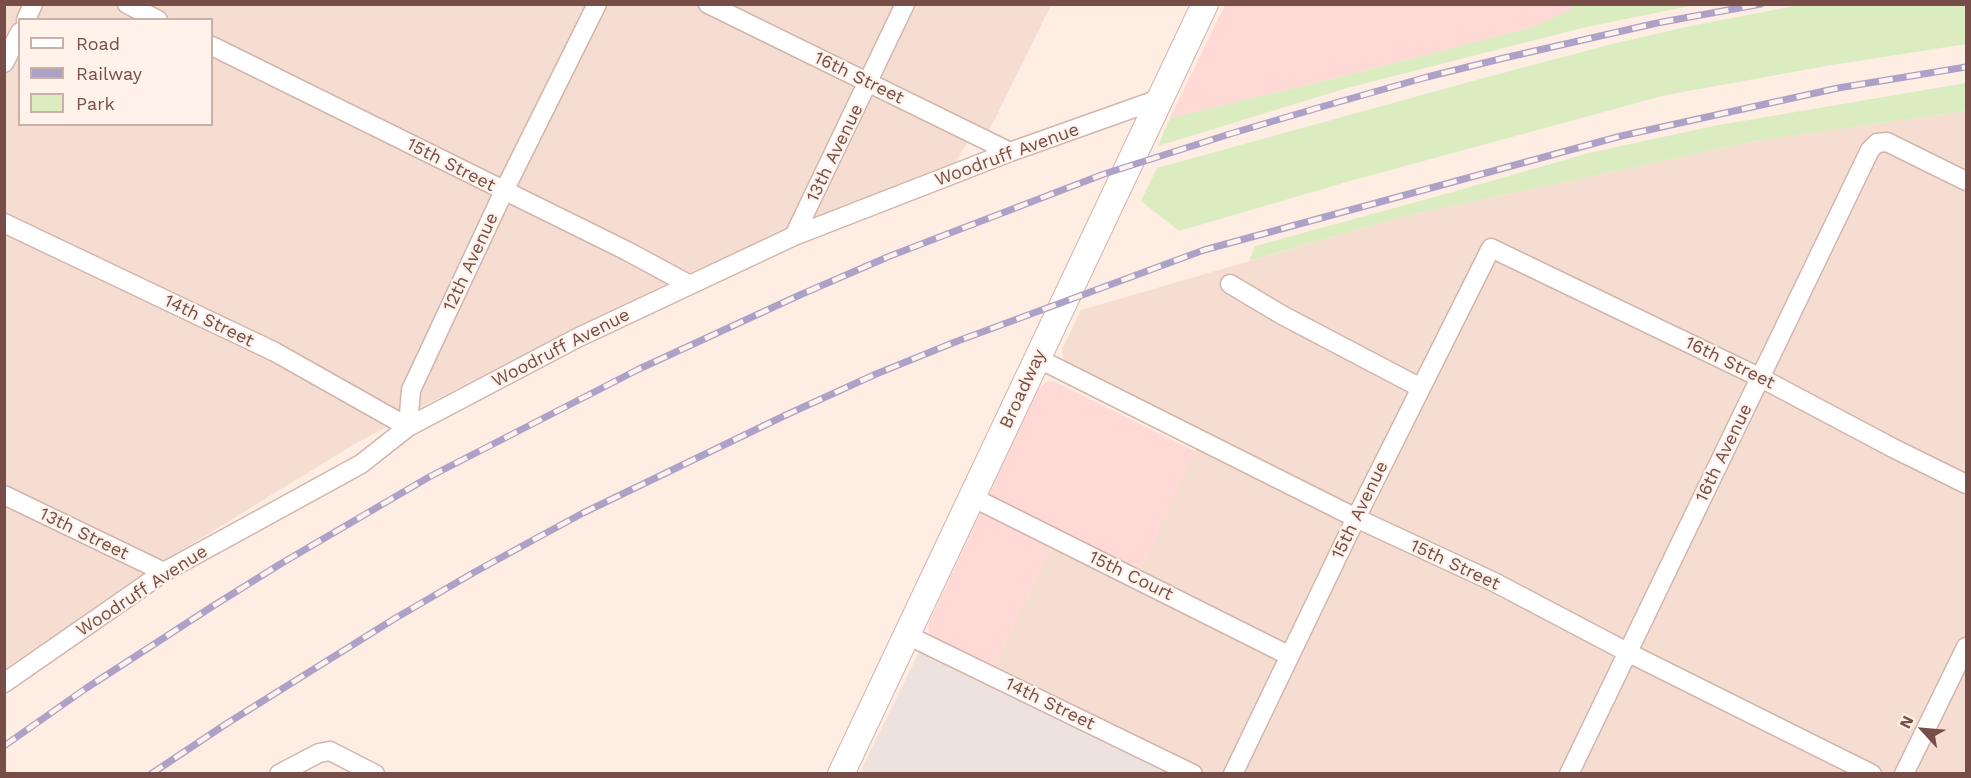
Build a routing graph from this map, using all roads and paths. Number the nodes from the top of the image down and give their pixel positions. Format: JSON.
{"nodes":[{"id":1,"x":33,"y":4,"type":"edge"},
{"id":2,"x":127,"y":4,"type":"edge"},
{"id":3,"x":597,"y":4,"type":"edge"},
{"id":4,"x":708,"y":4,"type":"edge"},
{"id":5,"x":905,"y":4,"type":"edge"},
{"id":6,"x":1205,"y":4,"type":"edge"},
{"id":7,"x":27,"y":18,"type":"edge"},
{"id":8,"x":154,"y":18,"type":"edge"},
{"id":9,"x":18,"y":37,"type":"edge"},
{"id":10,"x":213,"y":46,"type":"edge"},
{"id":11,"x":4,"y":63,"type":"edge"},
{"id":12,"x":869,"y":82,"type":"junction"},
{"id":13,"x":1162,"y":99,"type":"junction"},
{"id":14,"x":1010,"y":152,"type":"junction"},
{"id":15,"x":1966,"y":181,"type":"edge"},
{"id":16,"x":504,"y":191,"type":"junction"},
{"id":17,"x":4,"y":223,"type":"edge"},
{"id":18,"x":794,"y":236,"type":"junction"},
{"id":19,"x":1491,"y":248,"type":"joint"},
{"id":20,"x":1230,"y":284,"type":"dead end"},
{"id":21,"x":690,"y":285,"type":"junction"},
{"id":22,"x":1037,"y":358,"type":"junction"},
{"id":23,"x":1761,"y":378,"type":"junction"},
{"id":24,"x":1421,"y":388,"type":"junction"},
{"id":25,"x":408,"y":427,"type":"junction"},
{"id":26,"x":1966,"y":484,"type":"edge"},
{"id":27,"x":4,"y":495,"type":"edge"},
{"id":28,"x":972,"y":497,"type":"junction"},
{"id":29,"x":1356,"y":518,"type":"junction"},
{"id":30,"x":164,"y":572,"type":"junction"},
{"id":31,"x":907,"y":635,"type":"junction"},
{"id":32,"x":1966,"y":647,"type":"edge"},
{"id":33,"x":1627,"y":652,"type":"junction"},
{"id":34,"x":1290,"y":656,"type":"junction"},
{"id":35,"x":4,"y":682,"type":"edge"},
{"id":36,"x":279,"y":774,"type":"edge"},
{"id":37,"x":375,"y":774,"type":"edge"},
{"id":38,"x":841,"y":774,"type":"edge"},
{"id":39,"x":1193,"y":774,"type":"edge"},
{"id":40,"x":1233,"y":774,"type":"edge"},
{"id":41,"x":1569,"y":774,"type":"edge"},
{"id":42,"x":1872,"y":774,"type":"edge"},
{"id":43,"x":1905,"y":774,"type":"edge"}],
"edges":[{"from":1,"to":7,"type":"street"},
{"from":2,"to":8,"type":"street"},
{"from":3,"to":16,"type":"street","name":"12th Avenue"},
{"from":4,"to":12,"type":"street","name":"16th Street"},
{"from":5,"to":12,"type":"street","name":"13th Avenue"},
{"from":6,"to":13,"type":"main road","name":"Broadway"},
{"from":9,"to":11,"type":"street"},
{"from":10,"to":16,"type":"street","name":"15th Street"},
{"from":12,"to":14,"type":"street","name":"16th Street"},
{"from":12,"to":18,"type":"street","name":"13th Avenue"},
{"from":13,"to":14,"type":"street","name":"Woodruff Avenue"},
{"from":13,"to":22,"type":"main road","name":"Broadway"},
{"from":14,"to":18,"type":"street","name":"Woodruff Avenue"},
{"from":15,"to":23,"type":"street","name":"16th Avenue"},
{"from":16,"to":21,"type":"street","name":"15th Street"},
{"from":16,"to":25,"type":"street","name":"12th Avenue"},
{"from":17,"to":25,"type":"street","name":"14th Street"},
{"from":18,"to":21,"type":"street","name":"Woodruff Avenue"},
{"from":19,"to":23,"type":"street","name":"16th Street"},
{"from":19,"to":24,"type":"street","name":"15th Avenue"},
{"from":20,"to":24,"type":"street"},
{"from":21,"to":25,"type":"street","name":"Woodruff Avenue"},
{"from":22,"to":28,"type":"main road","name":"Broadway"},
{"from":22,"to":29,"type":"street","name":"15th Street"},
{"from":23,"to":26,"type":"street","name":"16th Street"},
{"from":23,"to":33,"type":"street","name":"16th Avenue"},
{"from":24,"to":29,"type":"street","name":"15th Avenue"},
{"from":25,"to":30,"type":"street","name":"Woodruff Avenue"},
{"from":27,"to":30,"type":"street","name":"13th Street"},
{"from":28,"to":31,"type":"main road","name":"Broadway"},
{"from":28,"to":34,"type":"street","name":"15th Court"},
{"from":29,"to":33,"type":"street","name":"15th Street"},
{"from":29,"to":34,"type":"street","name":"15th Avenue"},
{"from":30,"to":35,"type":"street","name":"Woodruff Avenue"},
{"from":31,"to":38,"type":"main road","name":"Broadway"},
{"from":31,"to":39,"type":"street","name":"14th Street"},
{"from":32,"to":43,"type":"street"},
{"from":33,"to":41,"type":"street","name":"16th Avenue"},
{"from":33,"to":42,"type":"street","name":"15th Street"},
{"from":34,"to":40,"type":"street","name":"15th Avenue"},
{"from":36,"to":37,"type":"street"}]}
